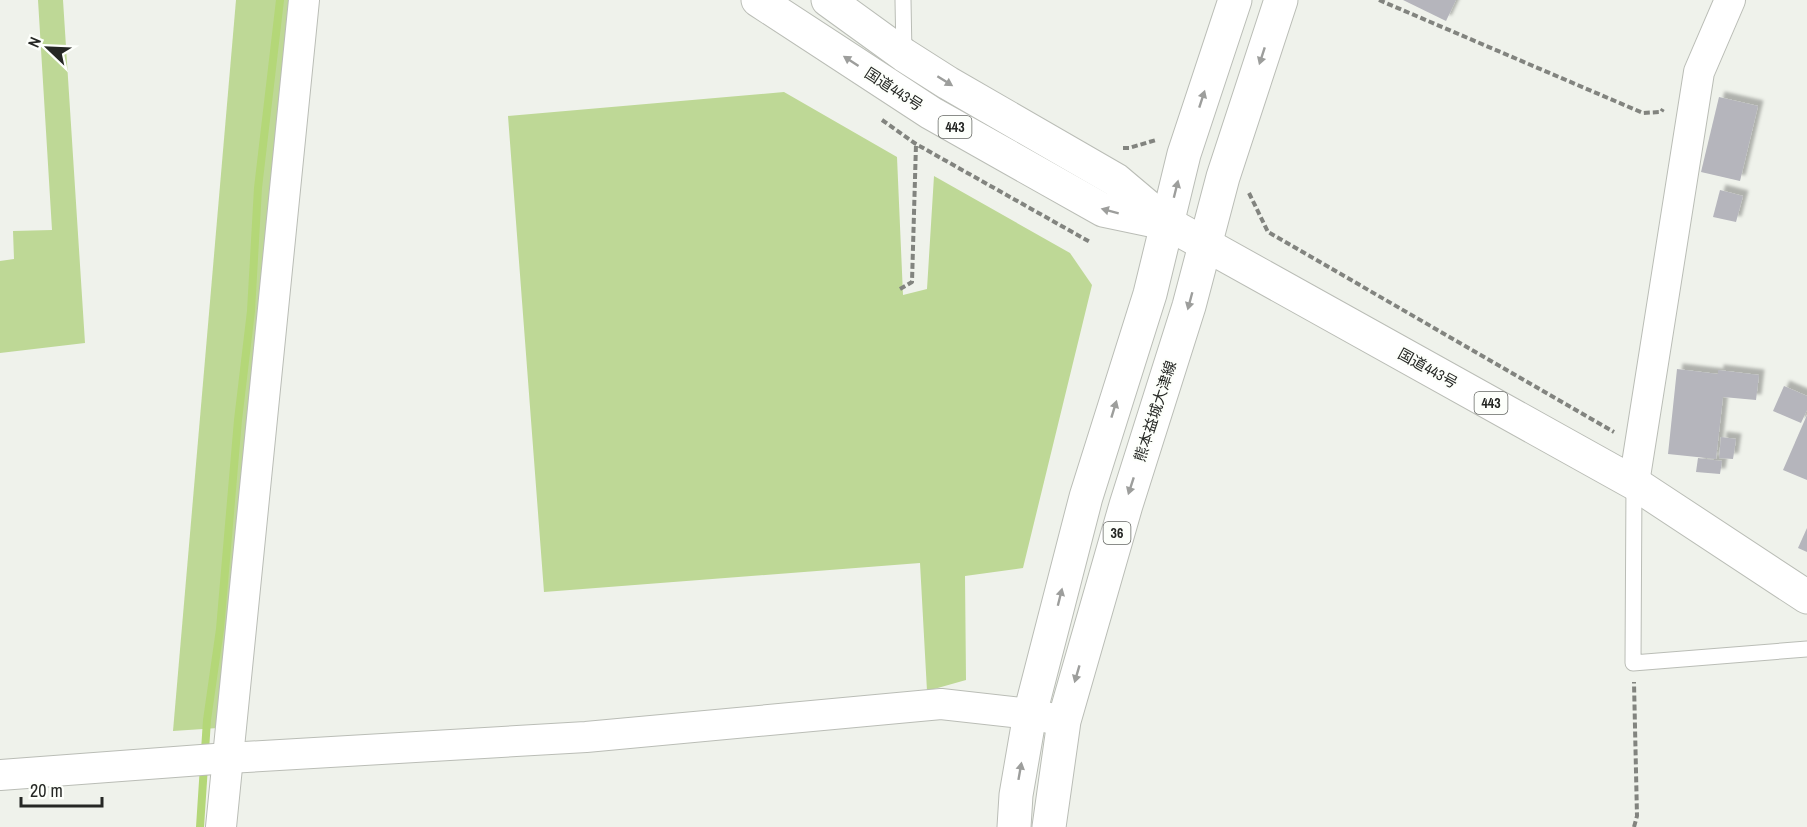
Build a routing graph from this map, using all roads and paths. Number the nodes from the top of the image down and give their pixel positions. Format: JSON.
{"nodes":[{"id":1,"x":304,"y":0,"type":"edge"},
{"id":2,"x":758,"y":0,"type":"edge"},
{"id":3,"x":828,"y":0,"type":"edge"},
{"id":4,"x":903,"y":0,"type":"edge"},
{"id":5,"x":1235,"y":0,"type":"edge"},
{"id":6,"x":1281,"y":0,"type":"edge"},
{"id":7,"x":1379,"y":0,"type":"edge"},
{"id":8,"x":1730,"y":0,"type":"edge"},
{"id":9,"x":904,"y":55,"type":"junction"},
{"id":10,"x":1666,"y":103,"type":"dead end"},
{"id":11,"x":931,"y":113,"type":"junction"},
{"id":12,"x":1158,"y":140,"type":"dead end"},
{"id":13,"x":1114,"y":148,"type":"dead end"},
{"id":14,"x":1248,"y":190,"type":"dead end"},
{"id":15,"x":1167,"y":223,"type":"junction"},
{"id":16,"x":1204,"y":244,"type":"junction"},
{"id":17,"x":900,"y":289,"type":"dead end"},
{"id":18,"x":1640,"y":447,"type":"junction"},
{"id":19,"x":1634,"y":483,"type":"junction"},
{"id":20,"x":1807,"y":597,"type":"edge"},
{"id":21,"x":1807,"y":649,"type":"edge"},
{"id":22,"x":1634,"y":663,"type":"junction"},
{"id":23,"x":1030,"y":714,"type":"junction"},
{"id":24,"x":1064,"y":721,"type":"junction"},
{"id":25,"x":210,"y":759,"type":"junction"},
{"id":26,"x":0,"y":775,"type":"edge"},
{"id":27,"x":221,"y":827,"type":"edge"},
{"id":28,"x":1014,"y":827,"type":"edge"},
{"id":29,"x":1050,"y":827,"type":"edge"},
{"id":30,"x":1634,"y":827,"type":"edge"}],
"edges":[{"from":1,"to":25,"type":"street"},
{"from":11,"to":2,"type":"main road","name":"国道443号","number":"443","one_way":true},
{"from":3,"to":9,"type":"main road","name":"国道443号","number":"443"},
{"from":4,"to":9,"type":"lane"},
{"from":15,"to":5,"type":"main road","one_way":true},
{"from":6,"to":16,"type":"main road","name":"熊本益城大津線","number":"36","one_way":true},
{"from":7,"to":10,"type":"path"},
{"from":8,"to":18,"type":"street"},
{"from":9,"to":15,"type":"main road","name":"国道443号","number":"443","one_way":true},
{"from":15,"to":11,"type":"main road","name":"国道443号","number":"443","one_way":true},
{"from":11,"to":17,"type":"path"},
{"from":12,"to":13,"type":"path"},
{"from":14,"to":18,"type":"path"},
{"from":15,"to":16,"type":"main road","name":"国道443号","number":"443"},
{"from":23,"to":15,"type":"main road","one_way":true},
{"from":16,"to":19,"type":"main road","name":"国道443号","number":"443"},
{"from":16,"to":24,"type":"main road","name":"熊本益城大津線","number":"36","one_way":true},
{"from":18,"to":19,"type":"street"},
{"from":19,"to":20,"type":"main road","name":"国道443号","number":"443"},
{"from":19,"to":22,"type":"lane"},
{"from":21,"to":22,"type":"lane"},
{"from":22,"to":30,"type":"path"},
{"from":23,"to":24,"type":"street"},
{"from":23,"to":25,"type":"street"},
{"from":28,"to":23,"type":"main road","one_way":true},
{"from":24,"to":29,"type":"main road","name":"熊本益城大津線","number":"36"},
{"from":25,"to":26,"type":"street"},
{"from":25,"to":27,"type":"street"}]}
